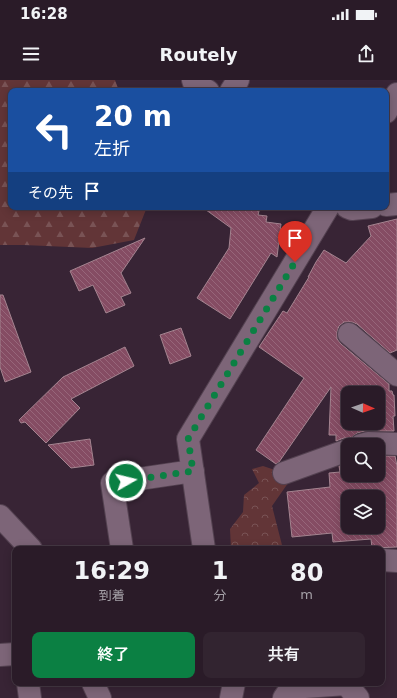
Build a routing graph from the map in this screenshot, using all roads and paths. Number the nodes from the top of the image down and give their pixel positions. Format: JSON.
{"nodes":[{"id":1,"x":193,"y":80,"type":"edge"},
{"id":2,"x":203,"y":88,"type":"edge"},
{"id":3,"x":397,"y":94,"type":"edge"},
{"id":4,"x":389,"y":107,"type":"edge"},
{"id":5,"x":326,"y":210,"type":"edge"},
{"id":6,"x":349,"y":334,"type":"dead end"},
{"id":7,"x":397,"y":375,"type":"edge"},
{"id":8,"x":385,"y":444,"type":"edge"},
{"id":9,"x":397,"y":444,"type":"edge"},
{"id":10,"x":341,"y":453,"type":"edge"},
{"id":11,"x":193,"y":471,"type":"junction"},
{"id":12,"x":284,"y":473,"type":"dead end"},
{"id":13,"x":0,"y":516,"type":"edge"},
{"id":14,"x":28,"y":546,"type":"edge"},
{"id":15,"x":122,"y":546,"type":"edge"},
{"id":16,"x":204,"y":546,"type":"edge"},
{"id":17,"x":385,"y":560,"type":"edge"},
{"id":18,"x":397,"y":561,"type":"edge"},
{"id":19,"x":12,"y":654,"type":"edge"},
{"id":20,"x":0,"y":655,"type":"edge"},
{"id":21,"x":28,"y":686,"type":"edge"},
{"id":22,"x":94,"y":686,"type":"edge"},
{"id":23,"x":233,"y":686,"type":"edge"},
{"id":24,"x":318,"y":686,"type":"edge"},
{"id":25,"x":348,"y":686,"type":"edge"},
{"id":26,"x":30,"y":698,"type":"edge"},
{"id":27,"x":100,"y":698,"type":"edge"},
{"id":28,"x":231,"y":698,"type":"edge"},
{"id":29,"x":284,"y":698,"type":"edge"},
{"id":30,"x":358,"y":698,"type":"edge"}],
"edges":[{"from":1,"to":2,"type":"street"},
{"from":3,"to":4,"type":"street"},
{"from":5,"to":11,"type":"street"},
{"from":6,"to":7,"type":"street"},
{"from":8,"to":9,"type":"street"},
{"from":10,"to":12,"type":"street"},
{"from":11,"to":15,"type":"street"},
{"from":11,"to":16,"type":"street"},
{"from":13,"to":14,"type":"street"},
{"from":17,"to":18,"type":"street"},
{"from":19,"to":20,"type":"street"},
{"from":21,"to":26,"type":"street"},
{"from":22,"to":27,"type":"street"},
{"from":23,"to":28,"type":"street"},
{"from":24,"to":29,"type":"street"},
{"from":25,"to":30,"type":"street"}]}
